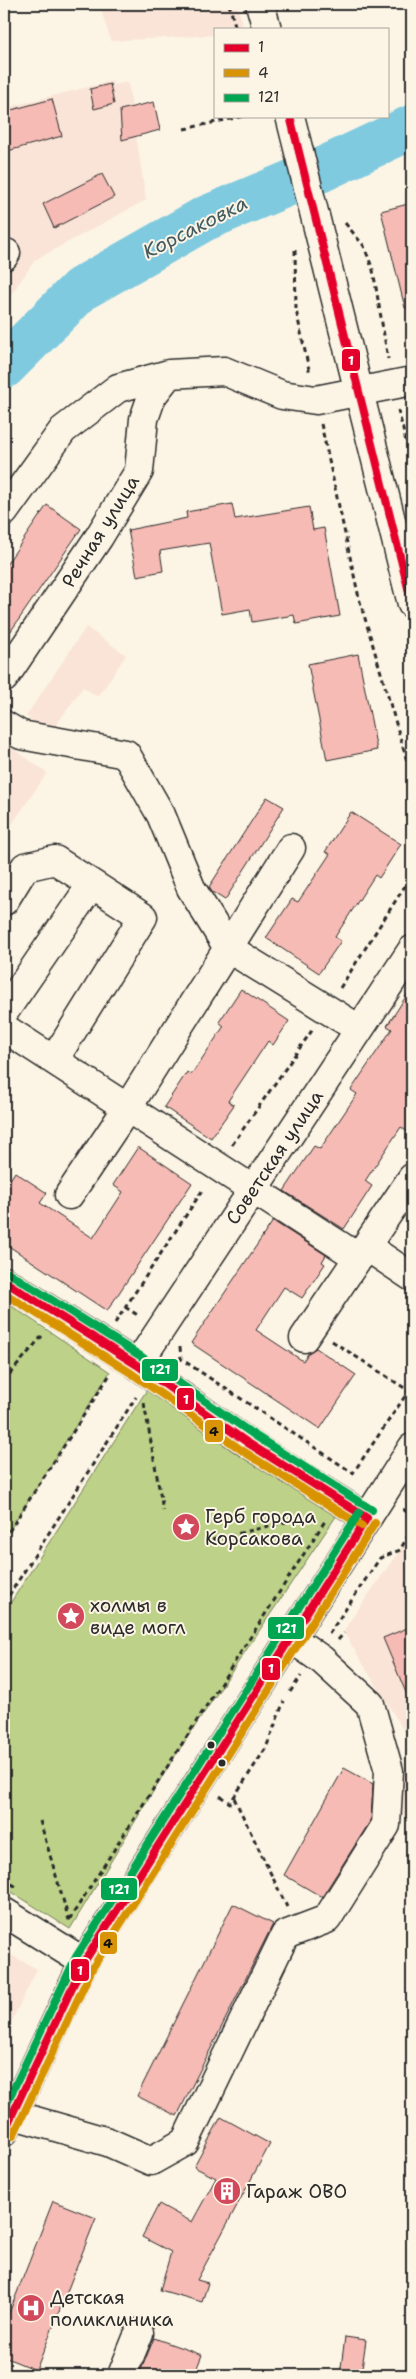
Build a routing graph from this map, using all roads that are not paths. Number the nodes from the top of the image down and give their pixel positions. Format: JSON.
{"nodes":[{"id":1,"x":260,"y":4,"type":"edge"},
{"id":2,"x":267,"y":28,"type":"edge"},
{"id":3,"x":291,"y":121,"type":"edge"},
{"id":4,"x":169,"y":374,"type":"junction"},
{"id":5,"x":402,"y":383,"type":"edge"},
{"id":6,"x":359,"y":391,"type":"junction"},
{"id":7,"x":4,"y":512,"type":"edge"},
{"id":8,"x":412,"y":604,"type":"edge"},
{"id":9,"x":4,"y":678,"type":"edge"},
{"id":10,"x":4,"y":725,"type":"edge"},
{"id":11,"x":291,"y":848,"type":"dead end"},
{"id":12,"x":92,"y":884,"type":"junction"},
{"id":13,"x":4,"y":901,"type":"edge"},
{"id":14,"x":228,"y":948,"type":"junction"},
{"id":15,"x":412,"y":950,"type":"edge"},
{"id":16,"x":4,"y":1012,"type":"edge"},
{"id":17,"x":4,"y":1028,"type":"edge"},
{"id":18,"x":359,"y":1029,"type":"junction"},
{"id":19,"x":54,"y":1060,"type":"junction"},
{"id":20,"x":128,"y":1107,"type":"junction"},
{"id":21,"x":412,"y":1178,"type":"edge"},
{"id":22,"x":253,"y":1189,"type":"junction"},
{"id":23,"x":69,"y":1195,"type":"dead end"},
{"id":24,"x":362,"y":1252,"type":"junction"},
{"id":25,"x":412,"y":1277,"type":"edge"},
{"id":26,"x":4,"y":1282,"type":"edge"},
{"id":27,"x":308,"y":1333,"type":"road end"},
{"id":28,"x":139,"y":1377,"type":"junction"},
{"id":29,"x":412,"y":1448,"type":"edge"},
{"id":30,"x":367,"y":1518,"type":"junction"},
{"id":31,"x":291,"y":1638,"type":"junction"},
{"id":32,"x":4,"y":1912,"type":"edge"},
{"id":33,"x":84,"y":1962,"type":"junction"},
{"id":34,"x":6,"y":2119,"type":"edge"},
{"id":35,"x":139,"y":2333,"type":"dead end"},
{"id":36,"x":122,"y":2375,"type":"edge"}],
"edges":[{"from":1,"to":2,"type":"main road"},
{"from":3,"to":6,"type":"main road"},
{"from":4,"to":6,"type":"main road"},
{"from":4,"to":7,"type":"main road"},
{"from":4,"to":9,"type":"main road","name":"Речная улица"},
{"from":5,"to":6,"type":"main road"},
{"from":6,"to":8,"type":"main road"},
{"from":10,"to":14,"type":"main road"},
{"from":11,"to":14,"type":"main road"},
{"from":12,"to":13,"type":"main road"},
{"from":12,"to":16,"type":"main road"},
{"from":12,"to":19,"type":"main road"},
{"from":14,"to":18,"type":"main road"},
{"from":14,"to":20,"type":"main road"},
{"from":15,"to":18,"type":"main road","name":"Советская улица"},
{"from":17,"to":19,"type":"main road"},
{"from":18,"to":22,"type":"main road","name":"Советская улица"},
{"from":19,"to":20,"type":"main road"},
{"from":20,"to":22,"type":"main road"},
{"from":20,"to":23,"type":"main road"},
{"from":21,"to":24,"type":"main road"},
{"from":22,"to":24,"type":"main road"},
{"from":22,"to":28,"type":"main road","name":"Советская улица"},
{"from":24,"to":25,"type":"main road"},
{"from":24,"to":27,"type":"main road"},
{"from":26,"to":28,"type":"main road"},
{"from":28,"to":30,"type":"main road"},
{"from":29,"to":30,"type":"main road"},
{"from":30,"to":31,"type":"main road"},
{"from":31,"to":33,"type":"main road"},
{"from":31,"to":34,"type":"main road"},
{"from":32,"to":33,"type":"main road"},
{"from":33,"to":34,"type":"main road"},
{"from":35,"to":36,"type":"main road"}]}
